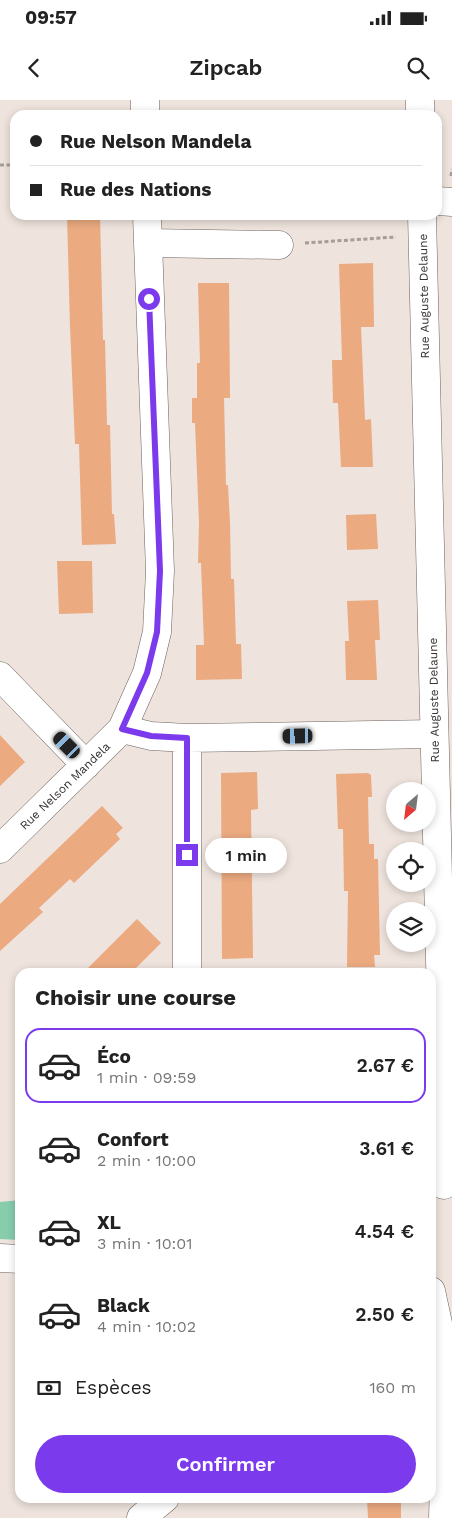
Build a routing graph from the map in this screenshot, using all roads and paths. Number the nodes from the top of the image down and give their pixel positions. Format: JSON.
{"nodes":[{"id":1,"x":147,"y":220,"type":"edge"},
{"id":2,"x":423,"y":225,"type":"edge"},
{"id":3,"x":148,"y":243,"type":"junction"},
{"id":4,"x":279,"y":244,"type":"joint"},
{"id":5,"x":0,"y":676,"type":"edge"},
{"id":6,"x":122,"y":729,"type":"junction"},
{"id":7,"x":434,"y":734,"type":"junction"},
{"id":8,"x":187,"y":738,"type":"junction"},
{"id":9,"x":86,"y":765,"type":"junction"},
{"id":10,"x":0,"y":849,"type":"edge"},
{"id":11,"x":187,"y":968,"type":"edge"},
{"id":12,"x":442,"y":1187,"type":"edge"},
{"id":13,"x":0,"y":1258,"type":"edge"},
{"id":14,"x":15,"y":1259,"type":"edge"},
{"id":15,"x":436,"y":1291,"type":"edge"},
{"id":16,"x":452,"y":1294,"type":"edge"},
{"id":17,"x":436,"y":1313,"type":"edge"},
{"id":18,"x":443,"y":1473,"type":"edge"},
{"id":19,"x":131,"y":1503,"type":"edge"},
{"id":20,"x":159,"y":1503,"type":"edge"},
{"id":21,"x":141,"y":1518,"type":"edge"},
{"id":22,"x":443,"y":1518,"type":"edge"}],
"edges":[{"from":1,"to":3,"type":"street","name":"Rue Nelson Mandela"},
{"from":2,"to":4,"type":"path"},
{"from":2,"to":7,"type":"street","name":"Rue Auguste Delaune"},
{"from":3,"to":4,"type":"street"},
{"from":3,"to":6,"type":"street","name":"Rue Nelson Mandela"},
{"from":5,"to":9,"type":"street"},
{"from":6,"to":8,"type":"street"},
{"from":6,"to":9,"type":"street","name":"Rue Nelson Mandela"},
{"from":7,"to":8,"type":"street"},
{"from":7,"to":12,"type":"street","name":"Rue Auguste Delaune"},
{"from":8,"to":11,"type":"street"},
{"from":9,"to":10,"type":"street","name":"Rue Nelson Mandela"},
{"from":13,"to":14,"type":"street"},
{"from":15,"to":16,"type":"street"},
{"from":17,"to":18,"type":"street"},
{"from":18,"to":22,"type":"street"},
{"from":19,"to":21,"type":"street"},
{"from":20,"to":21,"type":"street"}]}
